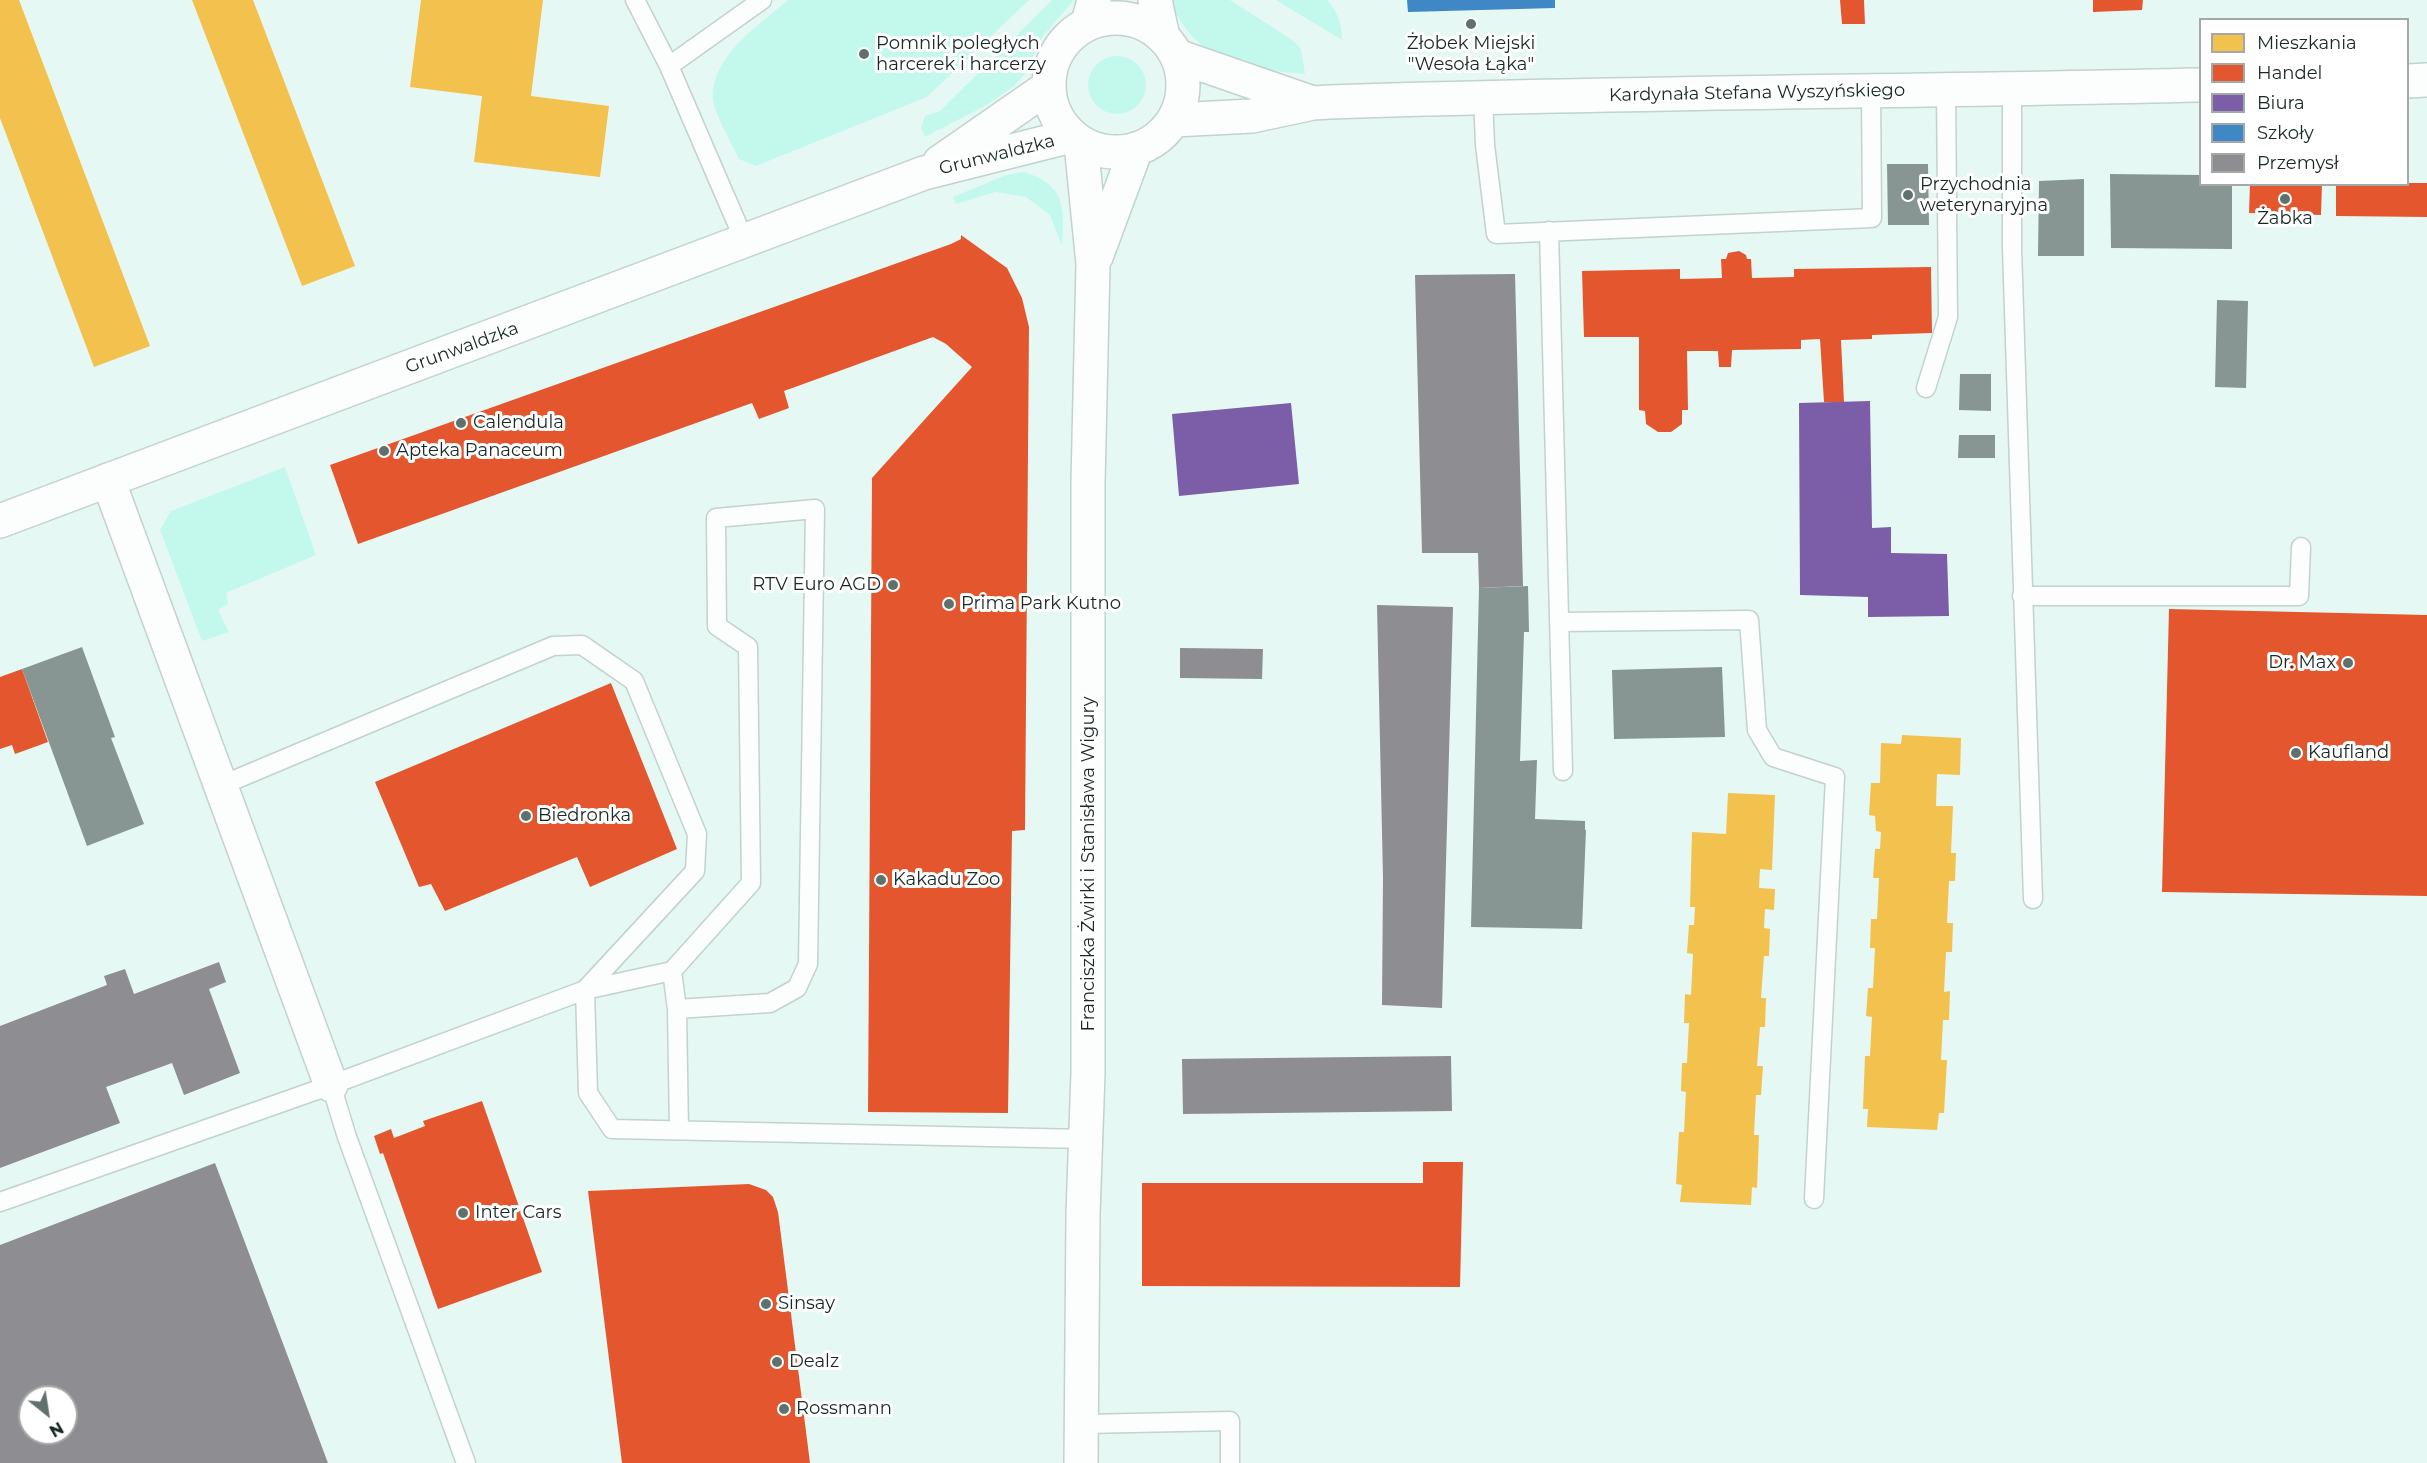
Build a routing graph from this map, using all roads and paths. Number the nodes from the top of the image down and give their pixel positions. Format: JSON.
{"nodes":[{"id":1,"x":635,"y":0,"type":"edge"},
{"id":2,"x":762,"y":0,"type":"edge"},
{"id":3,"x":1155,"y":0,"type":"edge"},
{"id":4,"x":1091,"y":12,"type":"edge"},
{"id":5,"x":1170,"y":46,"type":"junction"},
{"id":6,"x":669,"y":66,"type":"junction"},
{"id":7,"x":2427,"y":80,"type":"edge"},
{"id":8,"x":2409,"y":81,"type":"edge"},
{"id":9,"x":2199,"y":85,"type":"edge"},
{"id":10,"x":1048,"y":87,"type":"junction"},
{"id":11,"x":2012,"y":88,"type":"junction"},
{"id":12,"x":1946,"y":91,"type":"junction"},
{"id":13,"x":1871,"y":92,"type":"junction"},
{"id":14,"x":1483,"y":97,"type":"junction"},
{"id":15,"x":1313,"y":103,"type":"junction"},
{"id":16,"x":1174,"y":120,"type":"junction"},
{"id":17,"x":1076,"y":140,"type":"junction"},
{"id":18,"x":1136,"y":149,"type":"junction"},
{"id":19,"x":924,"y":173,"type":"junction"},
{"id":20,"x":1549,"y":231,"type":"junction"},
{"id":21,"x":745,"y":242,"type":"junction"},
{"id":22,"x":1093,"y":264,"type":"junction"},
{"id":23,"x":1926,"y":388,"type":"dead end"},
{"id":24,"x":108,"y":480,"type":"junction"},
{"id":25,"x":0,"y":521,"type":"edge"},
{"id":26,"x":2301,"y":547,"type":"dead end"},
{"id":27,"x":2022,"y":596,"type":"junction"},
{"id":28,"x":1560,"y":622,"type":"junction"},
{"id":29,"x":1563,"y":771,"type":"dead end"},
{"id":30,"x":220,"y":786,"type":"junction"},
{"id":31,"x":2033,"y":899,"type":"dead end"},
{"id":32,"x":672,"y":971,"type":"junction"},
{"id":33,"x":585,"y":990,"type":"junction"},
{"id":34,"x":677,"y":1010,"type":"junction"},
{"id":35,"x":331,"y":1085,"type":"junction"},
{"id":36,"x":679,"y":1130,"type":"junction"},
{"id":37,"x":1085,"y":1139,"type":"junction"},
{"id":38,"x":1814,"y":1199,"type":"dead end"},
{"id":39,"x":0,"y":1202,"type":"edge"},
{"id":40,"x":1083,"y":1424,"type":"junction"},
{"id":41,"x":466,"y":1463,"type":"edge"},
{"id":42,"x":1081,"y":1463,"type":"edge"},
{"id":43,"x":1230,"y":1463,"type":"edge"}],
"edges":[{"from":1,"to":6,"type":"lane"},
{"from":2,"to":6,"type":"lane"},
{"from":3,"to":5,"type":"street"},
{"from":4,"to":5,"type":"street"},
{"from":4,"to":10,"type":"street"},
{"from":5,"to":15,"type":"street","name":"Kardynała Stefana Wyszyńskiego"},
{"from":5,"to":16,"type":"street"},
{"from":6,"to":21,"type":"lane"},
{"from":7,"to":8,"type":"street"},
{"from":9,"to":11,"type":"street","name":"Kardynała Stefana Wyszyńskiego"},
{"from":10,"to":17,"type":"street"},
{"from":10,"to":19,"type":"street","name":"Grunwaldzka"},
{"from":11,"to":12,"type":"street","name":"Kardynała Stefana Wyszyńskiego"},
{"from":11,"to":27,"type":"lane"},
{"from":12,"to":13,"type":"street","name":"Kardynała Stefana Wyszyńskiego"},
{"from":12,"to":23,"type":"lane"},
{"from":13,"to":14,"type":"street","name":"Kardynała Stefana Wyszyńskiego"},
{"from":13,"to":20,"type":"lane"},
{"from":14,"to":15,"type":"street","name":"Kardynała Stefana Wyszyńskiego"},
{"from":14,"to":20,"type":"lane"},
{"from":15,"to":16,"type":"street","name":"Kardynała Stefana Wyszyńskiego"},
{"from":16,"to":18,"type":"street"},
{"from":17,"to":18,"type":"street"},
{"from":17,"to":19,"type":"street","name":"Grunwaldzka"},
{"from":17,"to":22,"type":"street","name":"Franciszka Żwirki i Stanisława Wigury"},
{"from":18,"to":22,"type":"street","name":"Franciszka Żwirki i Stanisława Wigury"},
{"from":19,"to":21,"type":"street","name":"Grunwaldzka"},
{"from":20,"to":28,"type":"lane"},
{"from":21,"to":24,"type":"street","name":"Grunwaldzka"},
{"from":22,"to":37,"type":"street","name":"Franciszka Żwirki i Stanisława Wigury"},
{"from":24,"to":25,"type":"street","name":"Grunwaldzka"},
{"from":24,"to":30,"type":"street"},
{"from":26,"to":27,"type":"lane"},
{"from":27,"to":31,"type":"lane"},
{"from":28,"to":29,"type":"lane"},
{"from":28,"to":38,"type":"lane"},
{"from":30,"to":33,"type":"lane"},
{"from":30,"to":35,"type":"street"},
{"from":32,"to":33,"type":"lane"},
{"from":32,"to":34,"type":"lane"},
{"from":32,"to":34,"type":"lane"},
{"from":33,"to":35,"type":"lane"},
{"from":33,"to":36,"type":"lane"},
{"from":34,"to":36,"type":"lane"},
{"from":35,"to":39,"type":"lane"},
{"from":35,"to":41,"type":"lane"},
{"from":36,"to":37,"type":"lane"},
{"from":37,"to":40,"type":"street","name":"Franciszka Żwirki i Stanisława Wigury"},
{"from":40,"to":42,"type":"street","name":"Franciszka Żwirki i Stanisława Wigury"},
{"from":40,"to":43,"type":"lane"}]}
